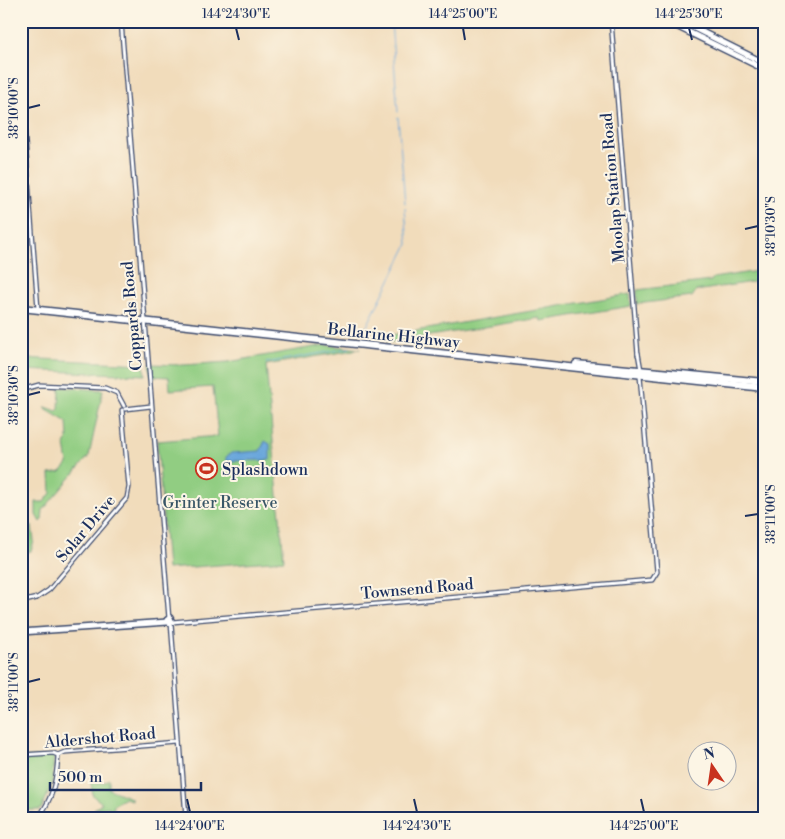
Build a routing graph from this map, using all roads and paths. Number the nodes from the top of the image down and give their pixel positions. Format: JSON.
{"nodes":[{"id":1,"x":121,"y":21,"type":"edge"},
{"id":2,"x":611,"y":21,"type":"edge"},
{"id":3,"x":666,"y":21,"type":"edge"},
{"id":4,"x":680,"y":21,"type":"edge"},
{"id":5,"x":764,"y":63,"type":"edge"},
{"id":6,"x":764,"y":69,"type":"edge"},
{"id":7,"x":21,"y":71,"type":"edge"},
{"id":8,"x":22,"y":80,"type":"edge"},
{"id":9,"x":22,"y":88,"type":"edge"},
{"id":10,"x":21,"y":306,"type":"edge"},
{"id":11,"x":38,"y":308,"type":"junction"},
{"id":12,"x":144,"y":320,"type":"junction"},
{"id":13,"x":349,"y":342,"type":"junction"},
{"id":14,"x":640,"y":366,"type":"junction"},
{"id":15,"x":764,"y":382,"type":"edge"},
{"id":16,"x":764,"y":388,"type":"edge"},
{"id":17,"x":21,"y":390,"type":"edge"},
{"id":18,"x":151,"y":406,"type":"junction"},
{"id":19,"x":124,"y":408,"type":"junction"},
{"id":20,"x":656,"y":578,"type":"joint"},
{"id":21,"x":21,"y":602,"type":"edge"},
{"id":22,"x":170,"y":621,"type":"junction"},
{"id":23,"x":21,"y":632,"type":"edge"},
{"id":24,"x":180,"y":743,"type":"junction"},
{"id":25,"x":21,"y":755,"type":"edge"},
{"id":26,"x":58,"y":755,"type":"junction"},
{"id":27,"x":38,"y":818,"type":"edge"},
{"id":28,"x":186,"y":818,"type":"edge"}],
"edges":[{"from":1,"to":12,"type":"street","name":"Coppards Road"},
{"from":2,"to":14,"type":"street","name":"Moolap Station Road"},
{"from":3,"to":6,"type":"main road"},
{"from":4,"to":5,"type":"main road"},
{"from":7,"to":8,"type":"street"},
{"from":8,"to":9,"type":"street"},
{"from":9,"to":11,"type":"street"},
{"from":10,"to":11,"type":"highway","name":"Bellarine Highway"},
{"from":11,"to":12,"type":"highway","name":"Bellarine Highway"},
{"from":12,"to":13,"type":"highway","name":"Bellarine Highway"},
{"from":12,"to":18,"type":"street","name":"Coppards Road"},
{"from":13,"to":14,"type":"highway","name":"Bellarine Highway"},
{"from":13,"to":14,"type":"highway","name":"Bellarine Highway"},
{"from":14,"to":15,"type":"highway","name":"Bellarine Highway"},
{"from":14,"to":16,"type":"highway","name":"Bellarine Highway"},
{"from":14,"to":20,"type":"street","name":"Moolap Station Road"},
{"from":17,"to":19,"type":"street"},
{"from":18,"to":19,"type":"street"},
{"from":18,"to":22,"type":"street","name":"Coppards Road"},
{"from":19,"to":21,"type":"street","name":"Solar Drive"},
{"from":20,"to":22,"type":"street","name":"Townsend Road"},
{"from":22,"to":23,"type":"main road","name":"Townsend Road"},
{"from":22,"to":24,"type":"street","name":"Coppards Road"},
{"from":24,"to":26,"type":"street","name":"Aldershot Road"},
{"from":24,"to":28,"type":"street","name":"Coppards Road"},
{"from":25,"to":26,"type":"street","name":"Aldershot Road"},
{"from":26,"to":27,"type":"street"}]}
